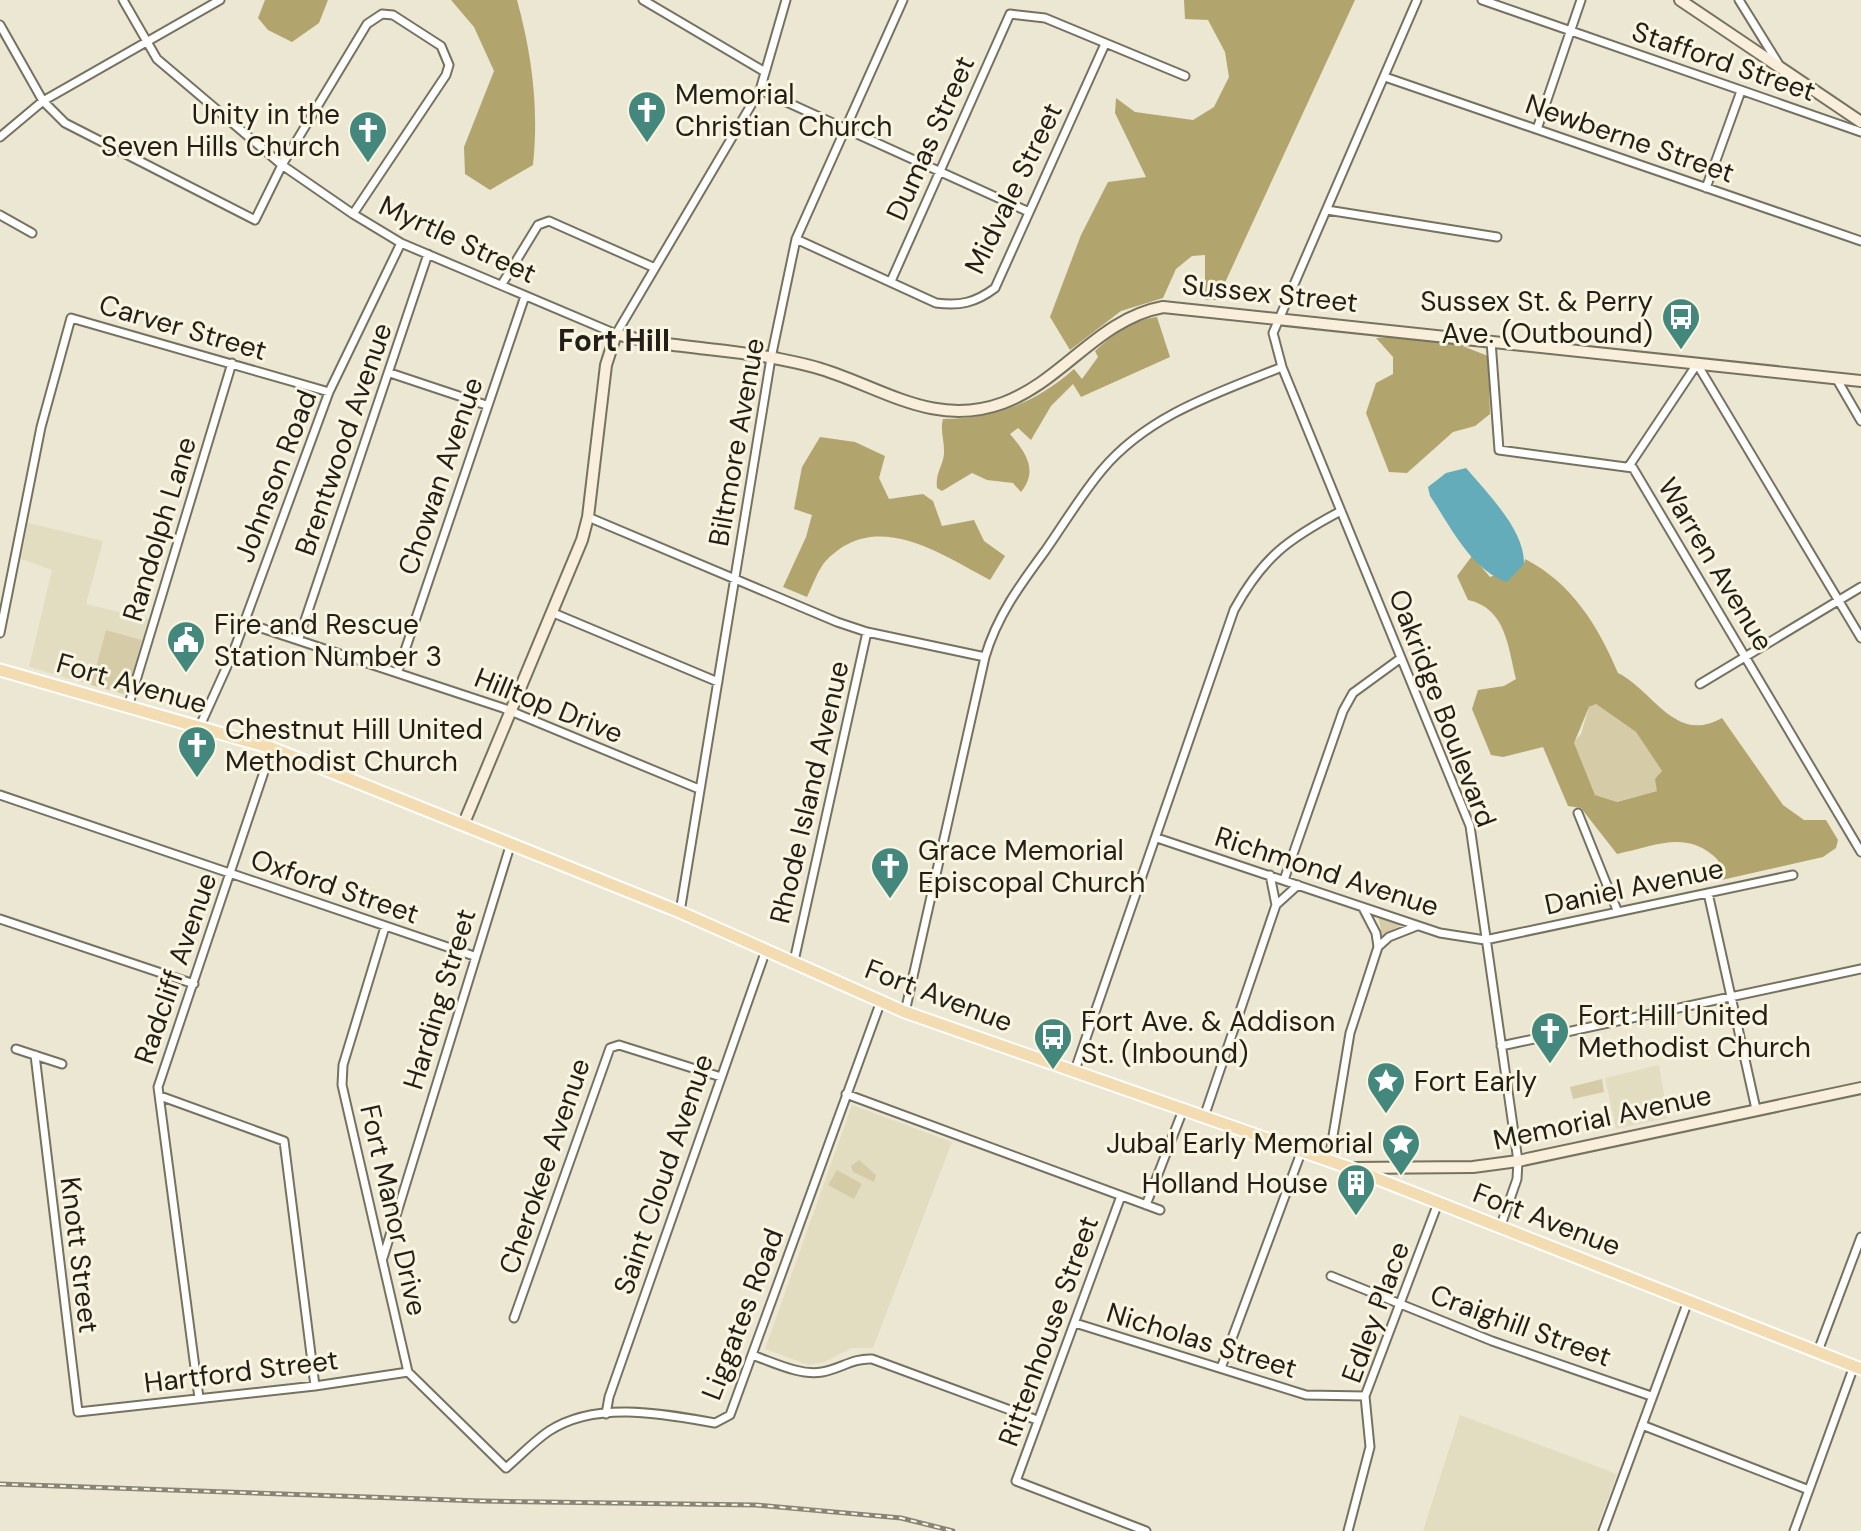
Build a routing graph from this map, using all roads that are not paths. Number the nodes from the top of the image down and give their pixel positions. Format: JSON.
{"nodes":[{"id":1,"x":123,"y":0,"type":"edge"},
{"id":2,"x":220,"y":0,"type":"edge"},
{"id":3,"x":643,"y":0,"type":"edge"},
{"id":4,"x":786,"y":0,"type":"edge"},
{"id":5,"x":903,"y":0,"type":"edge"},
{"id":6,"x":1417,"y":0,"type":"edge"},
{"id":7,"x":1482,"y":0,"type":"edge"},
{"id":8,"x":1581,"y":0,"type":"edge"},
{"id":9,"x":1680,"y":0,"type":"edge"},
{"id":10,"x":1739,"y":0,"type":"edge"},
{"id":11,"x":0,"y":25,"type":"edge"},
{"id":12,"x":1570,"y":32,"type":"junction"},
{"id":13,"x":146,"y":42,"type":"junction"},
{"id":14,"x":1105,"y":44,"type":"junction"},
{"id":15,"x":1779,"y":65,"type":"junction"},
{"id":16,"x":765,"y":72,"type":"junction"},
{"id":17,"x":1185,"y":76,"type":"dead end"},
{"id":18,"x":1385,"y":77,"type":"junction"},
{"id":19,"x":760,"y":90,"type":"junction"},
{"id":20,"x":1741,"y":91,"type":"junction"},
{"id":21,"x":43,"y":101,"type":"junction"},
{"id":22,"x":1861,"y":122,"type":"edge"},
{"id":23,"x":845,"y":128,"type":"junction"},
{"id":24,"x":1537,"y":129,"type":"junction"},
{"id":25,"x":1861,"y":132,"type":"edge"},
{"id":26,"x":0,"y":137,"type":"edge"},
{"id":27,"x":282,"y":165,"type":"junction"},
{"id":28,"x":939,"y":172,"type":"junction"},
{"id":29,"x":1706,"y":188,"type":"junction"},
{"id":30,"x":1327,"y":210,"type":"junction"},
{"id":31,"x":1029,"y":212,"type":"junction"},
{"id":32,"x":353,"y":214,"type":"junction"},
{"id":33,"x":0,"y":215,"type":"edge"},
{"id":34,"x":32,"y":233,"type":"dead end"},
{"id":35,"x":1497,"y":237,"type":"dead end"},
{"id":36,"x":796,"y":239,"type":"junction"},
{"id":37,"x":1861,"y":241,"type":"edge"},
{"id":38,"x":401,"y":243,"type":"junction"},
{"id":39,"x":428,"y":254,"type":"junction"},
{"id":40,"x":655,"y":268,"type":"junction"},
{"id":41,"x":891,"y":281,"type":"junction"},
{"id":42,"x":502,"y":284,"type":"junction"},
{"id":43,"x":525,"y":296,"type":"junction"},
{"id":44,"x":1280,"y":317,"type":"junction"},
{"id":45,"x":616,"y":334,"type":"junction"},
{"id":46,"x":1491,"y":341,"type":"junction"},
{"id":47,"x":771,"y":358,"type":"junction"},
{"id":48,"x":232,"y":363,"type":"junction"},
{"id":49,"x":1697,"y":364,"type":"junction"},
{"id":50,"x":1282,"y":367,"type":"junction"},
{"id":51,"x":390,"y":373,"type":"junction"},
{"id":52,"x":1836,"y":378,"type":"junction"},
{"id":53,"x":1861,"y":381,"type":"edge"},
{"id":54,"x":329,"y":392,"type":"junction"},
{"id":55,"x":486,"y":405,"type":"junction"},
{"id":56,"x":1861,"y":421,"type":"edge"},
{"id":57,"x":1629,"y":466,"type":"junction"},
{"id":58,"x":1341,"y":511,"type":"junction"},
{"id":59,"x":588,"y":517,"type":"junction"},
{"id":60,"x":736,"y":577,"type":"junction"},
{"id":61,"x":1861,"y":587,"type":"edge"},
{"id":62,"x":1838,"y":600,"type":"junction"},
{"id":63,"x":551,"y":612,"type":"junction"},
{"id":64,"x":243,"y":622,"type":"junction"},
{"id":65,"x":867,"y":632,"type":"junction"},
{"id":66,"x":0,"y":633,"type":"edge"},
{"id":67,"x":299,"y":638,"type":"junction"},
{"id":68,"x":1861,"y":638,"type":"edge"},
{"id":69,"x":1744,"y":655,"type":"junction"},
{"id":70,"x":985,"y":657,"type":"junction"},
{"id":71,"x":1401,"y":658,"type":"junction"},
{"id":72,"x":0,"y":670,"type":"edge"},
{"id":73,"x":398,"y":671,"type":"junction"},
{"id":74,"x":718,"y":682,"type":"junction"},
{"id":75,"x":1700,"y":684,"type":"dead end"},
{"id":76,"x":128,"y":707,"type":"junction"},
{"id":77,"x":509,"y":711,"type":"junction"},
{"id":78,"x":199,"y":728,"type":"junction"},
{"id":79,"x":272,"y":748,"type":"junction"},
{"id":80,"x":699,"y":789,"type":"junction"},
{"id":81,"x":0,"y":795,"type":"edge"},
{"id":82,"x":1578,"y":813,"type":"dead end"},
{"id":83,"x":464,"y":823,"type":"junction"},
{"id":84,"x":1157,"y":838,"type":"junction"},
{"id":85,"x":511,"y":843,"type":"junction"},
{"id":86,"x":1861,"y":852,"type":"edge"},
{"id":87,"x":230,"y":873,"type":"junction"},
{"id":88,"x":1270,"y":875,"type":"junction"},
{"id":89,"x":1793,"y":875,"type":"dead end"},
{"id":90,"x":1284,"y":880,"type":"junction"},
{"id":91,"x":1298,"y":885,"type":"junction"},
{"id":92,"x":1708,"y":893,"type":"junction"},
{"id":93,"x":1276,"y":905,"type":"junction"},
{"id":94,"x":1363,"y":907,"type":"junction"},
{"id":95,"x":1617,"y":910,"type":"junction"},
{"id":96,"x":680,"y":912,"type":"junction"},
{"id":97,"x":0,"y":919,"type":"edge"},
{"id":98,"x":1419,"y":926,"type":"junction"},
{"id":99,"x":385,"y":927,"type":"junction"},
{"id":100,"x":1485,"y":940,"type":"junction"},
{"id":101,"x":1378,"y":947,"type":"junction"},
{"id":102,"x":766,"y":950,"type":"junction"},
{"id":103,"x":474,"y":956,"type":"junction"},
{"id":104,"x":794,"y":961,"type":"junction"},
{"id":105,"x":1861,"y":969,"type":"edge"},
{"id":106,"x":194,"y":984,"type":"junction"},
{"id":107,"x":1731,"y":995,"type":"junction"},
{"id":108,"x":881,"y":1001,"type":"junction"},
{"id":109,"x":905,"y":1012,"type":"junction"},
{"id":110,"x":1501,"y":1046,"type":"junction"},
{"id":111,"x":16,"y":1049,"type":"dead end"},
{"id":112,"x":35,"y":1055,"type":"junction"},
{"id":113,"x":62,"y":1064,"type":"dead end"},
{"id":114,"x":1075,"y":1070,"type":"junction"},
{"id":115,"x":721,"y":1077,"type":"junction"},
{"id":116,"x":1861,"y":1088,"type":"edge"},
{"id":117,"x":846,"y":1094,"type":"junction"},
{"id":118,"x":160,"y":1096,"type":"junction"},
{"id":119,"x":1756,"y":1109,"type":"junction"},
{"id":120,"x":1183,"y":1110,"type":"junction"},
{"id":121,"x":1204,"y":1117,"type":"junction"},
{"id":122,"x":1302,"y":1150,"type":"junction"},
{"id":123,"x":1329,"y":1160,"type":"junction"},
{"id":124,"x":1518,"y":1161,"type":"junction"},
{"id":125,"x":1350,"y":1168,"type":"junction"},
{"id":126,"x":1121,"y":1196,"type":"junction"},
{"id":127,"x":1438,"y":1203,"type":"junction"},
{"id":128,"x":1146,"y":1205,"type":"junction"},
{"id":129,"x":1160,"y":1210,"type":"dead end"},
{"id":130,"x":1501,"y":1225,"type":"junction"},
{"id":131,"x":1861,"y":1237,"type":"edge"},
{"id":132,"x":383,"y":1259,"type":"junction"},
{"id":133,"x":1331,"y":1276,"type":"dead end"},
{"id":134,"x":1688,"y":1301,"type":"junction"},
{"id":135,"x":1400,"y":1303,"type":"junction"},
{"id":136,"x":514,"y":1318,"type":"dead end"},
{"id":137,"x":1075,"y":1323,"type":"junction"},
{"id":138,"x":1818,"y":1351,"type":"junction"},
{"id":139,"x":752,"y":1355,"type":"junction"},
{"id":140,"x":1858,"y":1367,"type":"edge"},
{"id":141,"x":1221,"y":1368,"type":"junction"},
{"id":142,"x":408,"y":1372,"type":"junction"},
{"id":143,"x":315,"y":1386,"type":"junction"},
{"id":144,"x":1365,"y":1396,"type":"junction"},
{"id":145,"x":1651,"y":1396,"type":"junction"},
{"id":146,"x":199,"y":1398,"type":"junction"},
{"id":147,"x":78,"y":1412,"type":"joint"},
{"id":148,"x":606,"y":1414,"type":"junction"},
{"id":149,"x":1037,"y":1420,"type":"junction"},
{"id":150,"x":1642,"y":1425,"type":"junction"},
{"id":151,"x":1809,"y":1490,"type":"junction"},
{"id":152,"x":1146,"y":1531,"type":"edge"},
{"id":153,"x":1348,"y":1531,"type":"edge"},
{"id":154,"x":1603,"y":1531,"type":"edge"},
{"id":155,"x":1794,"y":1531,"type":"edge"}],
"edges":[{"from":1,"to":13,"type":"street","name":"Myrtle Street"},
{"from":2,"to":13,"type":"street"},
{"from":3,"to":16,"type":"street"},
{"from":4,"to":16,"type":"street"},
{"from":5,"to":23,"type":"street","name":"Biltmore Avenue"},
{"from":6,"to":18,"type":"street"},
{"from":7,"to":12,"type":"street","name":"Stafford Street"},
{"from":8,"to":12,"type":"street"},
{"from":9,"to":15,"type":"street"},
{"from":10,"to":15,"type":"street"},
{"from":11,"to":21,"type":"street"},
{"from":12,"to":20,"type":"street","name":"Stafford Street"},
{"from":12,"to":24,"type":"street"},
{"from":13,"to":21,"type":"street"},
{"from":13,"to":27,"type":"street","name":"Myrtle Street"},
{"from":14,"to":17,"type":"street"},
{"from":14,"to":28,"type":"street","name":"Dumas Street"},
{"from":14,"to":31,"type":"street","name":"Midvale Street"},
{"from":15,"to":22,"type":"street"},
{"from":16,"to":19,"type":"street"},
{"from":18,"to":24,"type":"street","name":"Newberne Street"},
{"from":18,"to":30,"type":"street"},
{"from":19,"to":23,"type":"street"},
{"from":19,"to":40,"type":"street"},
{"from":20,"to":25,"type":"street","name":"Stafford Street"},
{"from":20,"to":29,"type":"street"},
{"from":21,"to":26,"type":"street"},
{"from":21,"to":27,"type":"street"},
{"from":23,"to":28,"type":"street"},
{"from":23,"to":36,"type":"street","name":"Biltmore Avenue"},
{"from":24,"to":29,"type":"street","name":"Newberne Street"},
{"from":27,"to":32,"type":"street","name":"Myrtle Street"},
{"from":27,"to":32,"type":"street"},
{"from":28,"to":31,"type":"street"},
{"from":28,"to":41,"type":"street","name":"Dumas Street"},
{"from":29,"to":37,"type":"street","name":"Newberne Street"},
{"from":30,"to":35,"type":"street"},
{"from":30,"to":44,"type":"street"},
{"from":31,"to":41,"type":"street","name":"Midvale Street"},
{"from":32,"to":38,"type":"street","name":"Myrtle Street"},
{"from":33,"to":34,"type":"street"},
{"from":36,"to":41,"type":"street","name":"Midvale Street"},
{"from":36,"to":47,"type":"street","name":"Biltmore Avenue"},
{"from":38,"to":39,"type":"street","name":"Myrtle Street"},
{"from":38,"to":54,"type":"street","name":"Johnson Road"},
{"from":39,"to":42,"type":"street","name":"Myrtle Street"},
{"from":39,"to":51,"type":"street","name":"Brentwood Avenue"},
{"from":40,"to":42,"type":"street"},
{"from":40,"to":45,"type":"street"},
{"from":42,"to":43,"type":"street","name":"Myrtle Street"},
{"from":43,"to":45,"type":"street","name":"Myrtle Street"},
{"from":43,"to":55,"type":"street","name":"Chowan Avenue"},
{"from":44,"to":46,"type":"street","name":"Sussex Street"},
{"from":44,"to":47,"type":"street","name":"Sussex Street"},
{"from":44,"to":50,"type":"street","name":"Oakridge Boulevard"},
{"from":45,"to":47,"type":"street","name":"Sussex Street"},
{"from":45,"to":59,"type":"street"},
{"from":46,"to":49,"type":"street","name":"Sussex Street"},
{"from":46,"to":57,"type":"street","name":"Warren Avenue"},
{"from":47,"to":60,"type":"street","name":"Biltmore Avenue"},
{"from":48,"to":54,"type":"street","name":"Carver Street"},
{"from":48,"to":66,"type":"street","name":"Carver Street"},
{"from":48,"to":76,"type":"street","name":"Randolph Lane"},
{"from":49,"to":52,"type":"street","name":"Sussex Street"},
{"from":49,"to":57,"type":"street"},
{"from":49,"to":62,"type":"street"},
{"from":50,"to":58,"type":"street","name":"Oakridge Boulevard"},
{"from":50,"to":70,"type":"street"},
{"from":51,"to":55,"type":"street"},
{"from":51,"to":67,"type":"street","name":"Brentwood Avenue"},
{"from":52,"to":53,"type":"street","name":"Sussex Street"},
{"from":52,"to":56,"type":"street"},
{"from":54,"to":64,"type":"street","name":"Johnson Road"},
{"from":55,"to":73,"type":"street","name":"Chowan Avenue"},
{"from":57,"to":69,"type":"street","name":"Warren Avenue"},
{"from":58,"to":71,"type":"street","name":"Oakridge Boulevard"},
{"from":58,"to":84,"type":"street"},
{"from":59,"to":60,"type":"street"},
{"from":59,"to":63,"type":"street"},
{"from":60,"to":65,"type":"street"},
{"from":60,"to":74,"type":"street","name":"Biltmore Avenue"},
{"from":61,"to":62,"type":"street"},
{"from":62,"to":68,"type":"street"},
{"from":62,"to":69,"type":"street"},
{"from":63,"to":74,"type":"street"},
{"from":63,"to":77,"type":"street"},
{"from":64,"to":67,"type":"street","name":"Hilltop Drive"},
{"from":64,"to":78,"type":"street","name":"Johnson Road"},
{"from":65,"to":70,"type":"street"},
{"from":65,"to":104,"type":"street","name":"Rhode Island Avenue"},
{"from":67,"to":73,"type":"street","name":"Hilltop Drive"},
{"from":69,"to":75,"type":"street"},
{"from":69,"to":86,"type":"street","name":"Warren Avenue"},
{"from":70,"to":109,"type":"street"},
{"from":71,"to":90,"type":"street"},
{"from":71,"to":100,"type":"street","name":"Oakridge Boulevard"},
{"from":72,"to":76,"type":"main road","name":"Fort Avenue"},
{"from":73,"to":77,"type":"street","name":"Hilltop Drive"},
{"from":74,"to":80,"type":"street","name":"Biltmore Avenue"},
{"from":76,"to":78,"type":"main road","name":"Fort Avenue"},
{"from":77,"to":80,"type":"street","name":"Hilltop Drive"},
{"from":77,"to":83,"type":"street"},
{"from":78,"to":79,"type":"main road","name":"Fort Avenue"},
{"from":79,"to":83,"type":"main road","name":"Fort Avenue"},
{"from":79,"to":87,"type":"street","name":"Radcliff Avenue"},
{"from":80,"to":96,"type":"street","name":"Biltmore Avenue"},
{"from":81,"to":87,"type":"street","name":"Oxford Street"},
{"from":82,"to":95,"type":"street"},
{"from":83,"to":85,"type":"main road","name":"Fort Avenue"},
{"from":84,"to":88,"type":"street","name":"Richmond Avenue"},
{"from":84,"to":114,"type":"street"},
{"from":85,"to":96,"type":"main road","name":"Fort Avenue"},
{"from":85,"to":103,"type":"street","name":"Harding Street"},
{"from":87,"to":99,"type":"street","name":"Oxford Street"},
{"from":87,"to":106,"type":"street","name":"Radcliff Avenue"},
{"from":88,"to":90,"type":"street","name":"Richmond Avenue"},
{"from":88,"to":93,"type":"street"},
{"from":89,"to":92,"type":"street","name":"Daniel Avenue"},
{"from":90,"to":91,"type":"street","name":"Richmond Avenue"},
{"from":91,"to":93,"type":"street"},
{"from":91,"to":94,"type":"street","name":"Richmond Avenue"},
{"from":92,"to":95,"type":"street","name":"Daniel Avenue"},
{"from":92,"to":107,"type":"street"},
{"from":93,"to":121,"type":"street"},
{"from":94,"to":98,"type":"street","name":"Richmond Avenue"},
{"from":94,"to":101,"type":"street"},
{"from":95,"to":100,"type":"street","name":"Daniel Avenue"},
{"from":96,"to":102,"type":"main road","name":"Fort Avenue"},
{"from":97,"to":106,"type":"street"},
{"from":98,"to":100,"type":"street","name":"Richmond Avenue"},
{"from":98,"to":101,"type":"street"},
{"from":99,"to":103,"type":"street","name":"Oxford Street"},
{"from":99,"to":132,"type":"street","name":"Fort Manor Drive"},
{"from":100,"to":110,"type":"street","name":"Oakridge Boulevard"},
{"from":101,"to":123,"type":"street"},
{"from":102,"to":104,"type":"main road","name":"Fort Avenue"},
{"from":102,"to":115,"type":"street","name":"Saint Cloud Avenue"},
{"from":103,"to":132,"type":"street","name":"Harding Street"},
{"from":104,"to":108,"type":"main road","name":"Fort Avenue"},
{"from":105,"to":107,"type":"street"},
{"from":106,"to":118,"type":"street","name":"Radcliff Avenue"},
{"from":107,"to":110,"type":"street"},
{"from":107,"to":119,"type":"street"},
{"from":108,"to":109,"type":"main road","name":"Fort Avenue"},
{"from":108,"to":117,"type":"street","name":"Liggates Road"},
{"from":109,"to":114,"type":"main road","name":"Fort Avenue"},
{"from":110,"to":124,"type":"street","name":"Oakridge Boulevard"},
{"from":111,"to":112,"type":"street"},
{"from":112,"to":113,"type":"street"},
{"from":112,"to":147,"type":"street","name":"Knott Street"},
{"from":114,"to":120,"type":"main road","name":"Fort Avenue"},
{"from":115,"to":136,"type":"street","name":"Cherokee Avenue"},
{"from":115,"to":148,"type":"street","name":"Saint Cloud Avenue"},
{"from":116,"to":119,"type":"street","name":"Memorial Avenue"},
{"from":117,"to":126,"type":"street"},
{"from":117,"to":139,"type":"street","name":"Liggates Road"},
{"from":118,"to":143,"type":"street"},
{"from":118,"to":146,"type":"street","name":"Radcliff Avenue"},
{"from":119,"to":124,"type":"street","name":"Memorial Avenue"},
{"from":120,"to":121,"type":"main road","name":"Fort Avenue"},
{"from":120,"to":128,"type":"street"},
{"from":121,"to":122,"type":"main road","name":"Fort Avenue"},
{"from":122,"to":123,"type":"main road","name":"Fort Avenue"},
{"from":122,"to":141,"type":"street"},
{"from":123,"to":125,"type":"main road","name":"Fort Avenue"},
{"from":124,"to":125,"type":"street","name":"Memorial Avenue"},
{"from":124,"to":130,"type":"street","name":"Oakridge Boulevard"},
{"from":125,"to":127,"type":"main road","name":"Fort Avenue"},
{"from":126,"to":128,"type":"street"},
{"from":126,"to":137,"type":"street","name":"Rittenhouse Street"},
{"from":127,"to":130,"type":"main road","name":"Fort Avenue"},
{"from":127,"to":135,"type":"street","name":"Edley Place"},
{"from":128,"to":129,"type":"street"},
{"from":130,"to":134,"type":"main road","name":"Fort Avenue"},
{"from":131,"to":138,"type":"street"},
{"from":132,"to":142,"type":"street","name":"Fort Manor Drive"},
{"from":133,"to":135,"type":"street","name":"Craighill Street"},
{"from":134,"to":138,"type":"main road","name":"Fort Avenue"},
{"from":134,"to":145,"type":"street"},
{"from":135,"to":144,"type":"street","name":"Edley Place"},
{"from":135,"to":145,"type":"street","name":"Craighill Street"},
{"from":137,"to":141,"type":"street","name":"Nicholas Street"},
{"from":137,"to":149,"type":"street","name":"Rittenhouse Street"},
{"from":138,"to":140,"type":"main road","name":"Fort Avenue"},
{"from":139,"to":148,"type":"street","name":"Liggates Road"},
{"from":139,"to":149,"type":"street"},
{"from":140,"to":151,"type":"street"},
{"from":141,"to":144,"type":"street","name":"Nicholas Street"},
{"from":142,"to":143,"type":"street","name":"Hartford Street"},
{"from":142,"to":148,"type":"street","name":"Liggates Road"},
{"from":143,"to":146,"type":"street","name":"Hartford Street"},
{"from":144,"to":153,"type":"street","name":"Edley Place"},
{"from":145,"to":150,"type":"street"},
{"from":146,"to":147,"type":"street","name":"Hartford Street"},
{"from":149,"to":152,"type":"street","name":"Rittenhouse Street"},
{"from":150,"to":151,"type":"street"},
{"from":150,"to":154,"type":"street"},
{"from":151,"to":155,"type":"street"}]}
